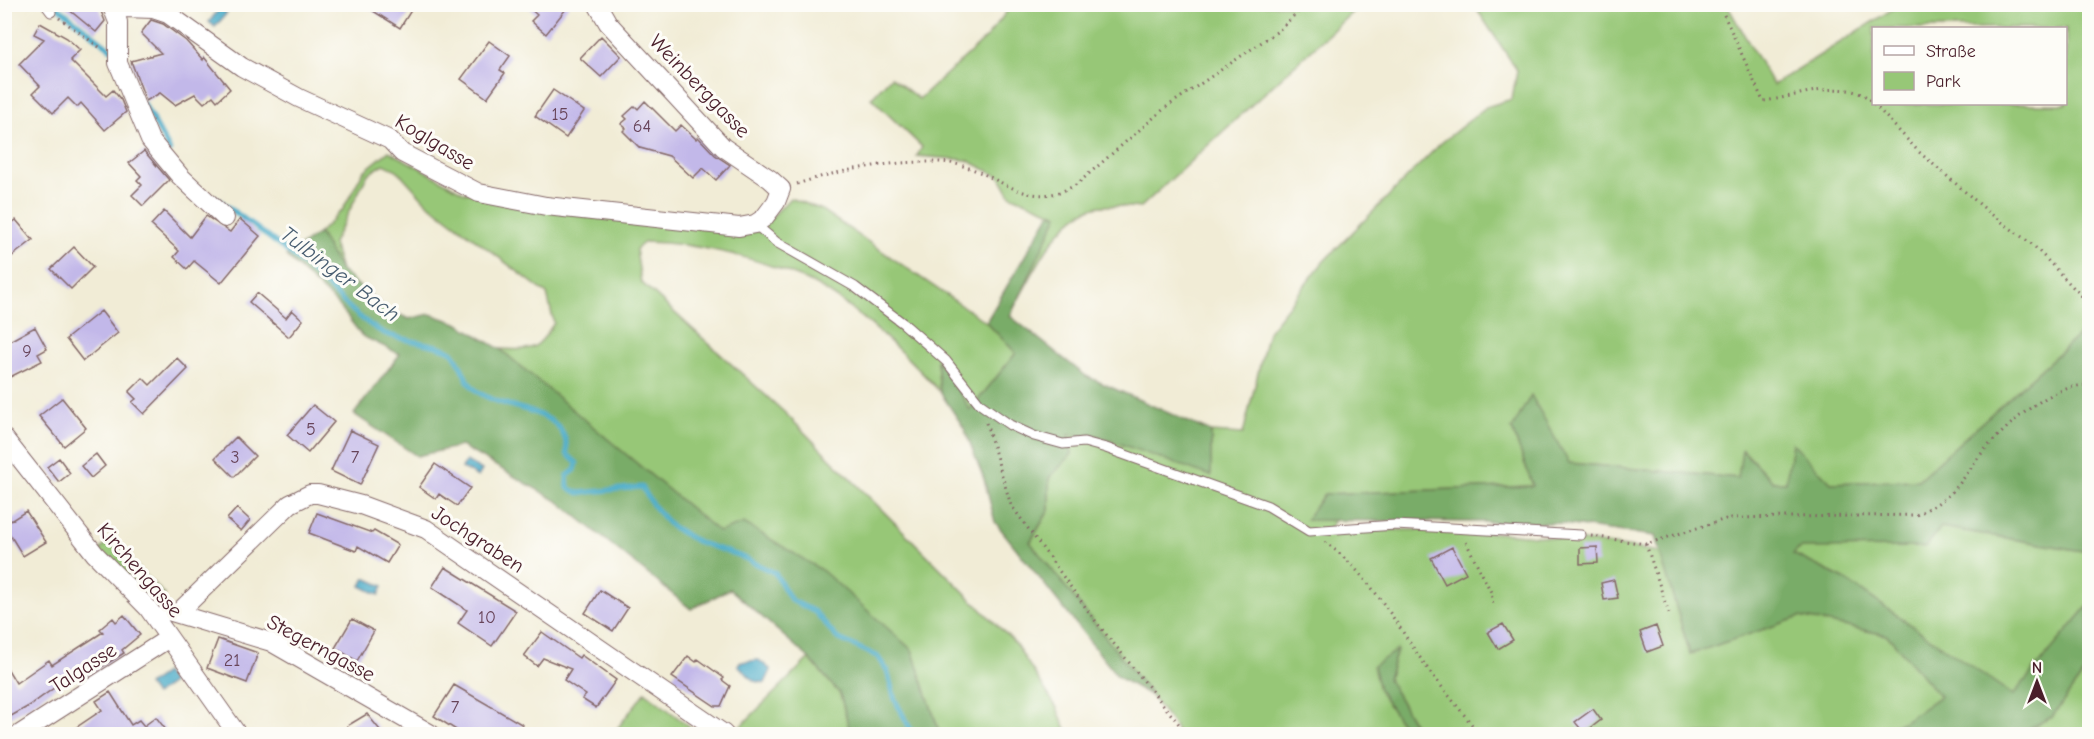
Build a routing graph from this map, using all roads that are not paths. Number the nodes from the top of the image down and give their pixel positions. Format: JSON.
{"nodes":[{"id":1,"x":113,"y":4,"type":"edge"},
{"id":2,"x":597,"y":4,"type":"edge"},
{"id":3,"x":225,"y":218,"type":"dead end"},
{"id":4,"x":755,"y":225,"type":"junction"},
{"id":5,"x":4,"y":438,"type":"edge"},
{"id":6,"x":1581,"y":535,"type":"road end"},
{"id":7,"x":148,"y":608,"type":"junction"},
{"id":8,"x":178,"y":613,"type":"junction"},
{"id":9,"x":169,"y":638,"type":"junction"},
{"id":10,"x":49,"y":727,"type":"edge"},
{"id":11,"x":20,"y":735,"type":"edge"},
{"id":12,"x":237,"y":735,"type":"edge"},
{"id":13,"x":431,"y":735,"type":"edge"},
{"id":14,"x":724,"y":735,"type":"edge"}],
"edges":[{"from":1,"to":3,"type":"street"},
{"from":1,"to":4,"type":"street","name":"Koglgasse"},
{"from":2,"to":4,"type":"street","name":"Weinberggasse"},
{"from":4,"to":6,"type":"lane"},
{"from":5,"to":7,"type":"street","name":"Kirchengasse"},
{"from":7,"to":8,"type":"street","name":"Stegerngasse"},
{"from":7,"to":9,"type":"street","name":"Kirchengasse"},
{"from":8,"to":13,"type":"street","name":"Stegerngasse"},
{"from":8,"to":14,"type":"street","name":"Jochgraben"},
{"from":9,"to":10,"type":"street","name":"Talgasse"},
{"from":9,"to":12,"type":"street","name":"Kirchengasse"},
{"from":10,"to":11,"type":"street","name":"Talgasse"}]}
